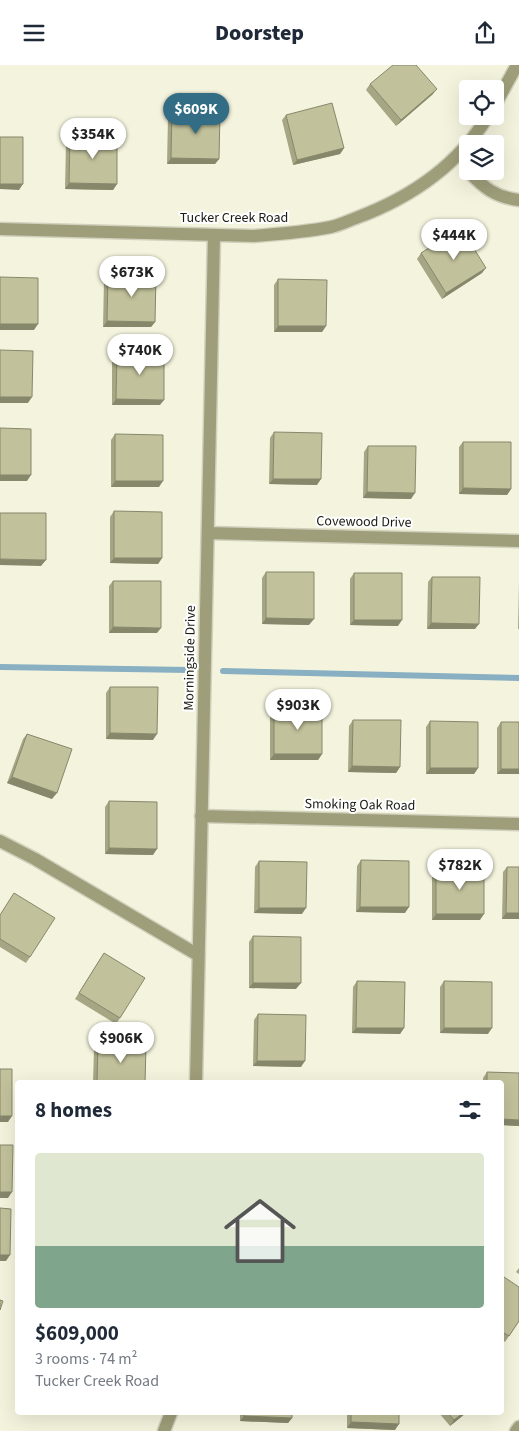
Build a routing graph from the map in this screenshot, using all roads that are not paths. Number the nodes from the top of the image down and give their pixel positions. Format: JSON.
{"nodes":[{"id":1,"x":517,"y":65,"type":"edge"},
{"id":2,"x":504,"y":89,"type":"edge"},
{"id":3,"x":483,"y":125,"type":"edge"},
{"id":4,"x":455,"y":157,"type":"junction"},
{"id":5,"x":459,"y":161,"type":"edge"},
{"id":6,"x":476,"y":180,"type":"edge"},
{"id":7,"x":519,"y":200,"type":"edge"},
{"id":8,"x":0,"y":229,"type":"edge"},
{"id":9,"x":214,"y":235,"type":"junction"},
{"id":10,"x":208,"y":533,"type":"junction"},
{"id":11,"x":519,"y":541,"type":"edge"},
{"id":12,"x":201,"y":816,"type":"junction"},
{"id":13,"x":519,"y":824,"type":"edge"},
{"id":14,"x":0,"y":841,"type":"edge"},
{"id":15,"x":198,"y":955,"type":"junction"},
{"id":16,"x":196,"y":1080,"type":"edge"},
{"id":17,"x":170,"y":1415,"type":"edge"},
{"id":18,"x":519,"y":1427,"type":"edge"},
{"id":19,"x":164,"y":1431,"type":"edge"},
{"id":20,"x":516,"y":1431,"type":"edge"}],
"edges":[{"from":1,"to":2,"type":"street"},
{"from":3,"to":4,"type":"street","name":"Tucker Creek Road"},
{"from":4,"to":5,"type":"street"},
{"from":4,"to":9,"type":"street","name":"Tucker Creek Road"},
{"from":6,"to":7,"type":"street"},
{"from":8,"to":9,"type":"street","name":"Tucker Creek Road"},
{"from":9,"to":10,"type":"street","name":"Morningside Drive"},
{"from":10,"to":11,"type":"street","name":"Covewood Drive"},
{"from":10,"to":12,"type":"street","name":"Morningside Drive"},
{"from":12,"to":13,"type":"street","name":"Smoking Oak Road"},
{"from":12,"to":15,"type":"street","name":"Morningside Drive"},
{"from":14,"to":15,"type":"street"},
{"from":15,"to":16,"type":"street","name":"Morningside Drive"},
{"from":17,"to":19,"type":"street"},
{"from":18,"to":20,"type":"street"}]}
